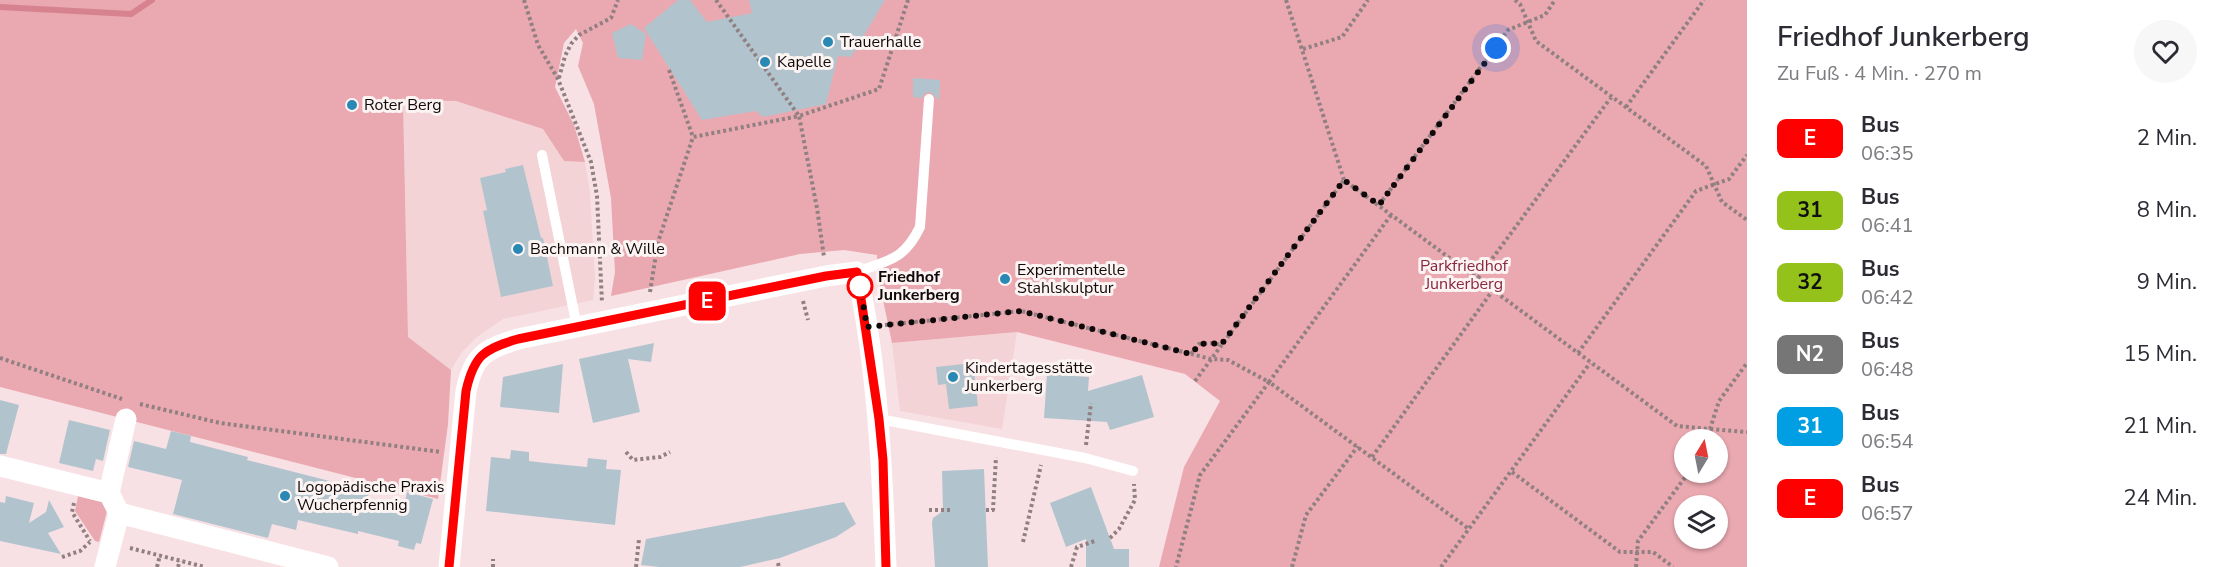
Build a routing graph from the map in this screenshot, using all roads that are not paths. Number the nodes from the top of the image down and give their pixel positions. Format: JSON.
{"nodes":[{"id":1,"x":929,"y":99,"type":"dead end"},
{"id":2,"x":542,"y":155,"type":"dead end"},
{"id":3,"x":857,"y":272,"type":"junction"},
{"id":4,"x":577,"y":327,"type":"junction"},
{"id":5,"x":126,"y":419,"type":"dead end"},
{"id":6,"x":879,"y":419,"type":"junction"},
{"id":7,"x":0,"y":466,"type":"edge"},
{"id":8,"x":1133,"y":471,"type":"road end"},
{"id":9,"x":109,"y":493,"type":"junction"},
{"id":10,"x":118,"y":513,"type":"junction"},
{"id":11,"x":105,"y":567,"type":"edge"},
{"id":12,"x":328,"y":567,"type":"edge"},
{"id":13,"x":449,"y":567,"type":"edge"},
{"id":14,"x":886,"y":567,"type":"edge"}],
"edges":[{"from":1,"to":3,"type":"lane"},
{"from":2,"to":4,"type":"lane"},
{"from":3,"to":4,"type":"street"},
{"from":3,"to":6,"type":"street"},
{"from":4,"to":13,"type":"street"},
{"from":5,"to":9,"type":"street"},
{"from":6,"to":8,"type":"lane"},
{"from":6,"to":14,"type":"street"},
{"from":7,"to":9,"type":"street"},
{"from":9,"to":10,"type":"street"},
{"from":10,"to":11,"type":"street"},
{"from":10,"to":12,"type":"street"}]}
